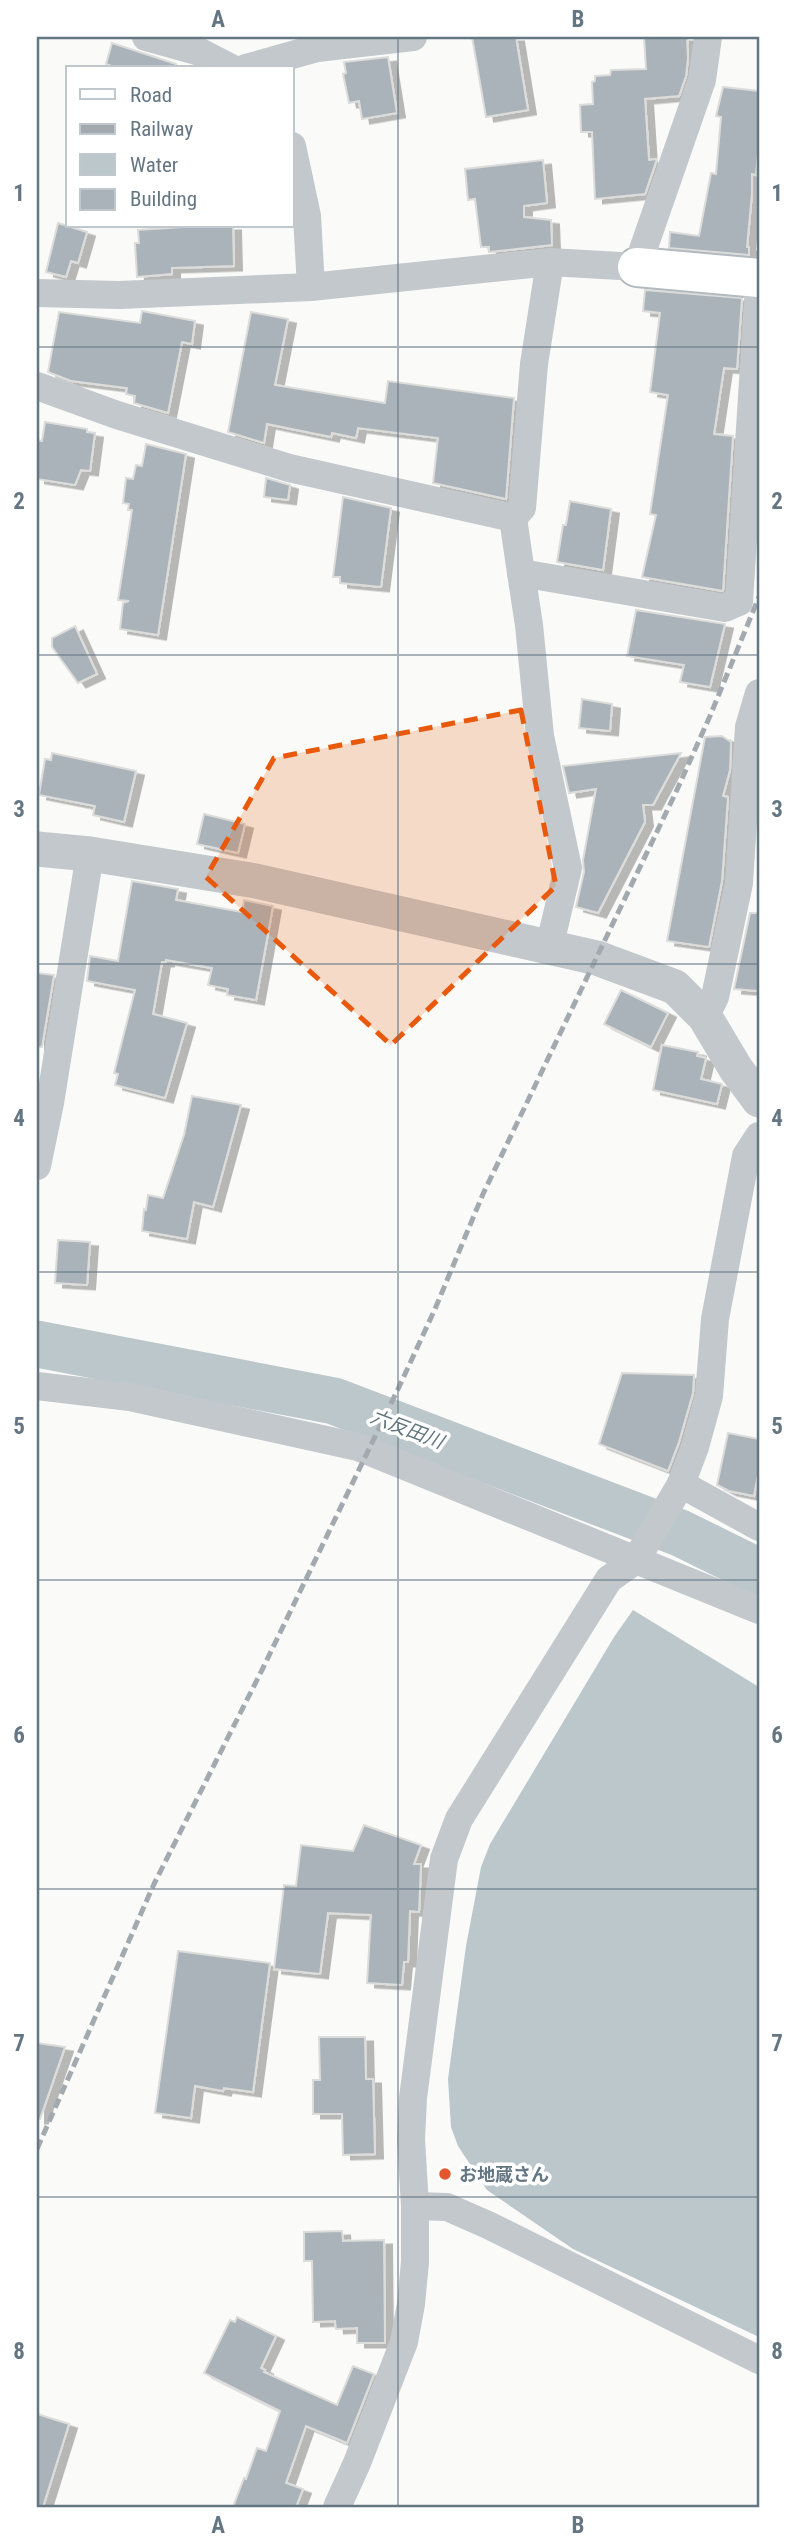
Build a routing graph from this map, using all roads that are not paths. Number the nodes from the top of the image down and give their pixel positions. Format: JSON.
{"nodes":[{"id":1,"x":146,"y":37,"type":"edge"},
{"id":2,"x":413,"y":37,"type":"edge"},
{"id":3,"x":708,"y":37,"type":"edge"},
{"id":4,"x":316,"y":42,"type":"edge"},
{"id":5,"x":227,"y":66,"type":"edge"},
{"id":6,"x":251,"y":66,"type":"edge"},
{"id":7,"x":294,"y":155,"type":"edge"},
{"id":8,"x":550,"y":262,"type":"junction"},
{"id":9,"x":636,"y":267,"type":"junction"},
{"id":10,"x":759,"y":278,"type":"edge"},
{"id":11,"x":759,"y":286,"type":"edge"},
{"id":12,"x":311,"y":287,"type":"junction"},
{"id":13,"x":37,"y":293,"type":"edge"},
{"id":14,"x":37,"y":386,"type":"edge"},
{"id":15,"x":513,"y":519,"type":"junction"},
{"id":16,"x":521,"y":573,"type":"junction"},
{"id":17,"x":759,"y":693,"type":"edge"},
{"id":18,"x":37,"y":849,"type":"edge"},
{"id":19,"x":90,"y":854,"type":"junction"},
{"id":20,"x":549,"y":948,"type":"junction"},
{"id":21,"x":705,"y":1017,"type":"junction"},
{"id":22,"x":759,"y":1100,"type":"edge"},
{"id":23,"x":759,"y":1136,"type":"edge"},
{"id":24,"x":37,"y":1166,"type":"edge"},
{"id":25,"x":37,"y":1386,"type":"edge"},
{"id":26,"x":678,"y":1488,"type":"junction"},
{"id":27,"x":759,"y":1527,"type":"edge"},
{"id":28,"x":640,"y":1555,"type":"junction"},
{"id":29,"x":759,"y":1609,"type":"edge"},
{"id":30,"x":415,"y":2206,"type":"junction"},
{"id":31,"x":759,"y":2360,"type":"edge"},
{"id":32,"x":337,"y":2507,"type":"edge"}],
"edges":[{"from":1,"to":5,"type":"street"},
{"from":2,"to":4,"type":"street"},
{"from":3,"to":9,"type":"street"},
{"from":4,"to":6,"type":"street"},
{"from":7,"to":12,"type":"street"},
{"from":8,"to":9,"type":"street"},
{"from":8,"to":12,"type":"street"},
{"from":8,"to":15,"type":"street"},
{"from":9,"to":10,"type":"main road"},
{"from":11,"to":16,"type":"street"},
{"from":12,"to":13,"type":"street"},
{"from":14,"to":15,"type":"street"},
{"from":15,"to":16,"type":"street"},
{"from":16,"to":20,"type":"street"},
{"from":17,"to":21,"type":"street"},
{"from":18,"to":19,"type":"street"},
{"from":19,"to":20,"type":"street"},
{"from":19,"to":24,"type":"street"},
{"from":20,"to":21,"type":"street"},
{"from":21,"to":22,"type":"street"},
{"from":23,"to":26,"type":"street"},
{"from":25,"to":28,"type":"street"},
{"from":26,"to":27,"type":"street"},
{"from":26,"to":28,"type":"street"},
{"from":28,"to":29,"type":"street"},
{"from":28,"to":30,"type":"street"},
{"from":30,"to":31,"type":"street"},
{"from":30,"to":32,"type":"street"}]}
